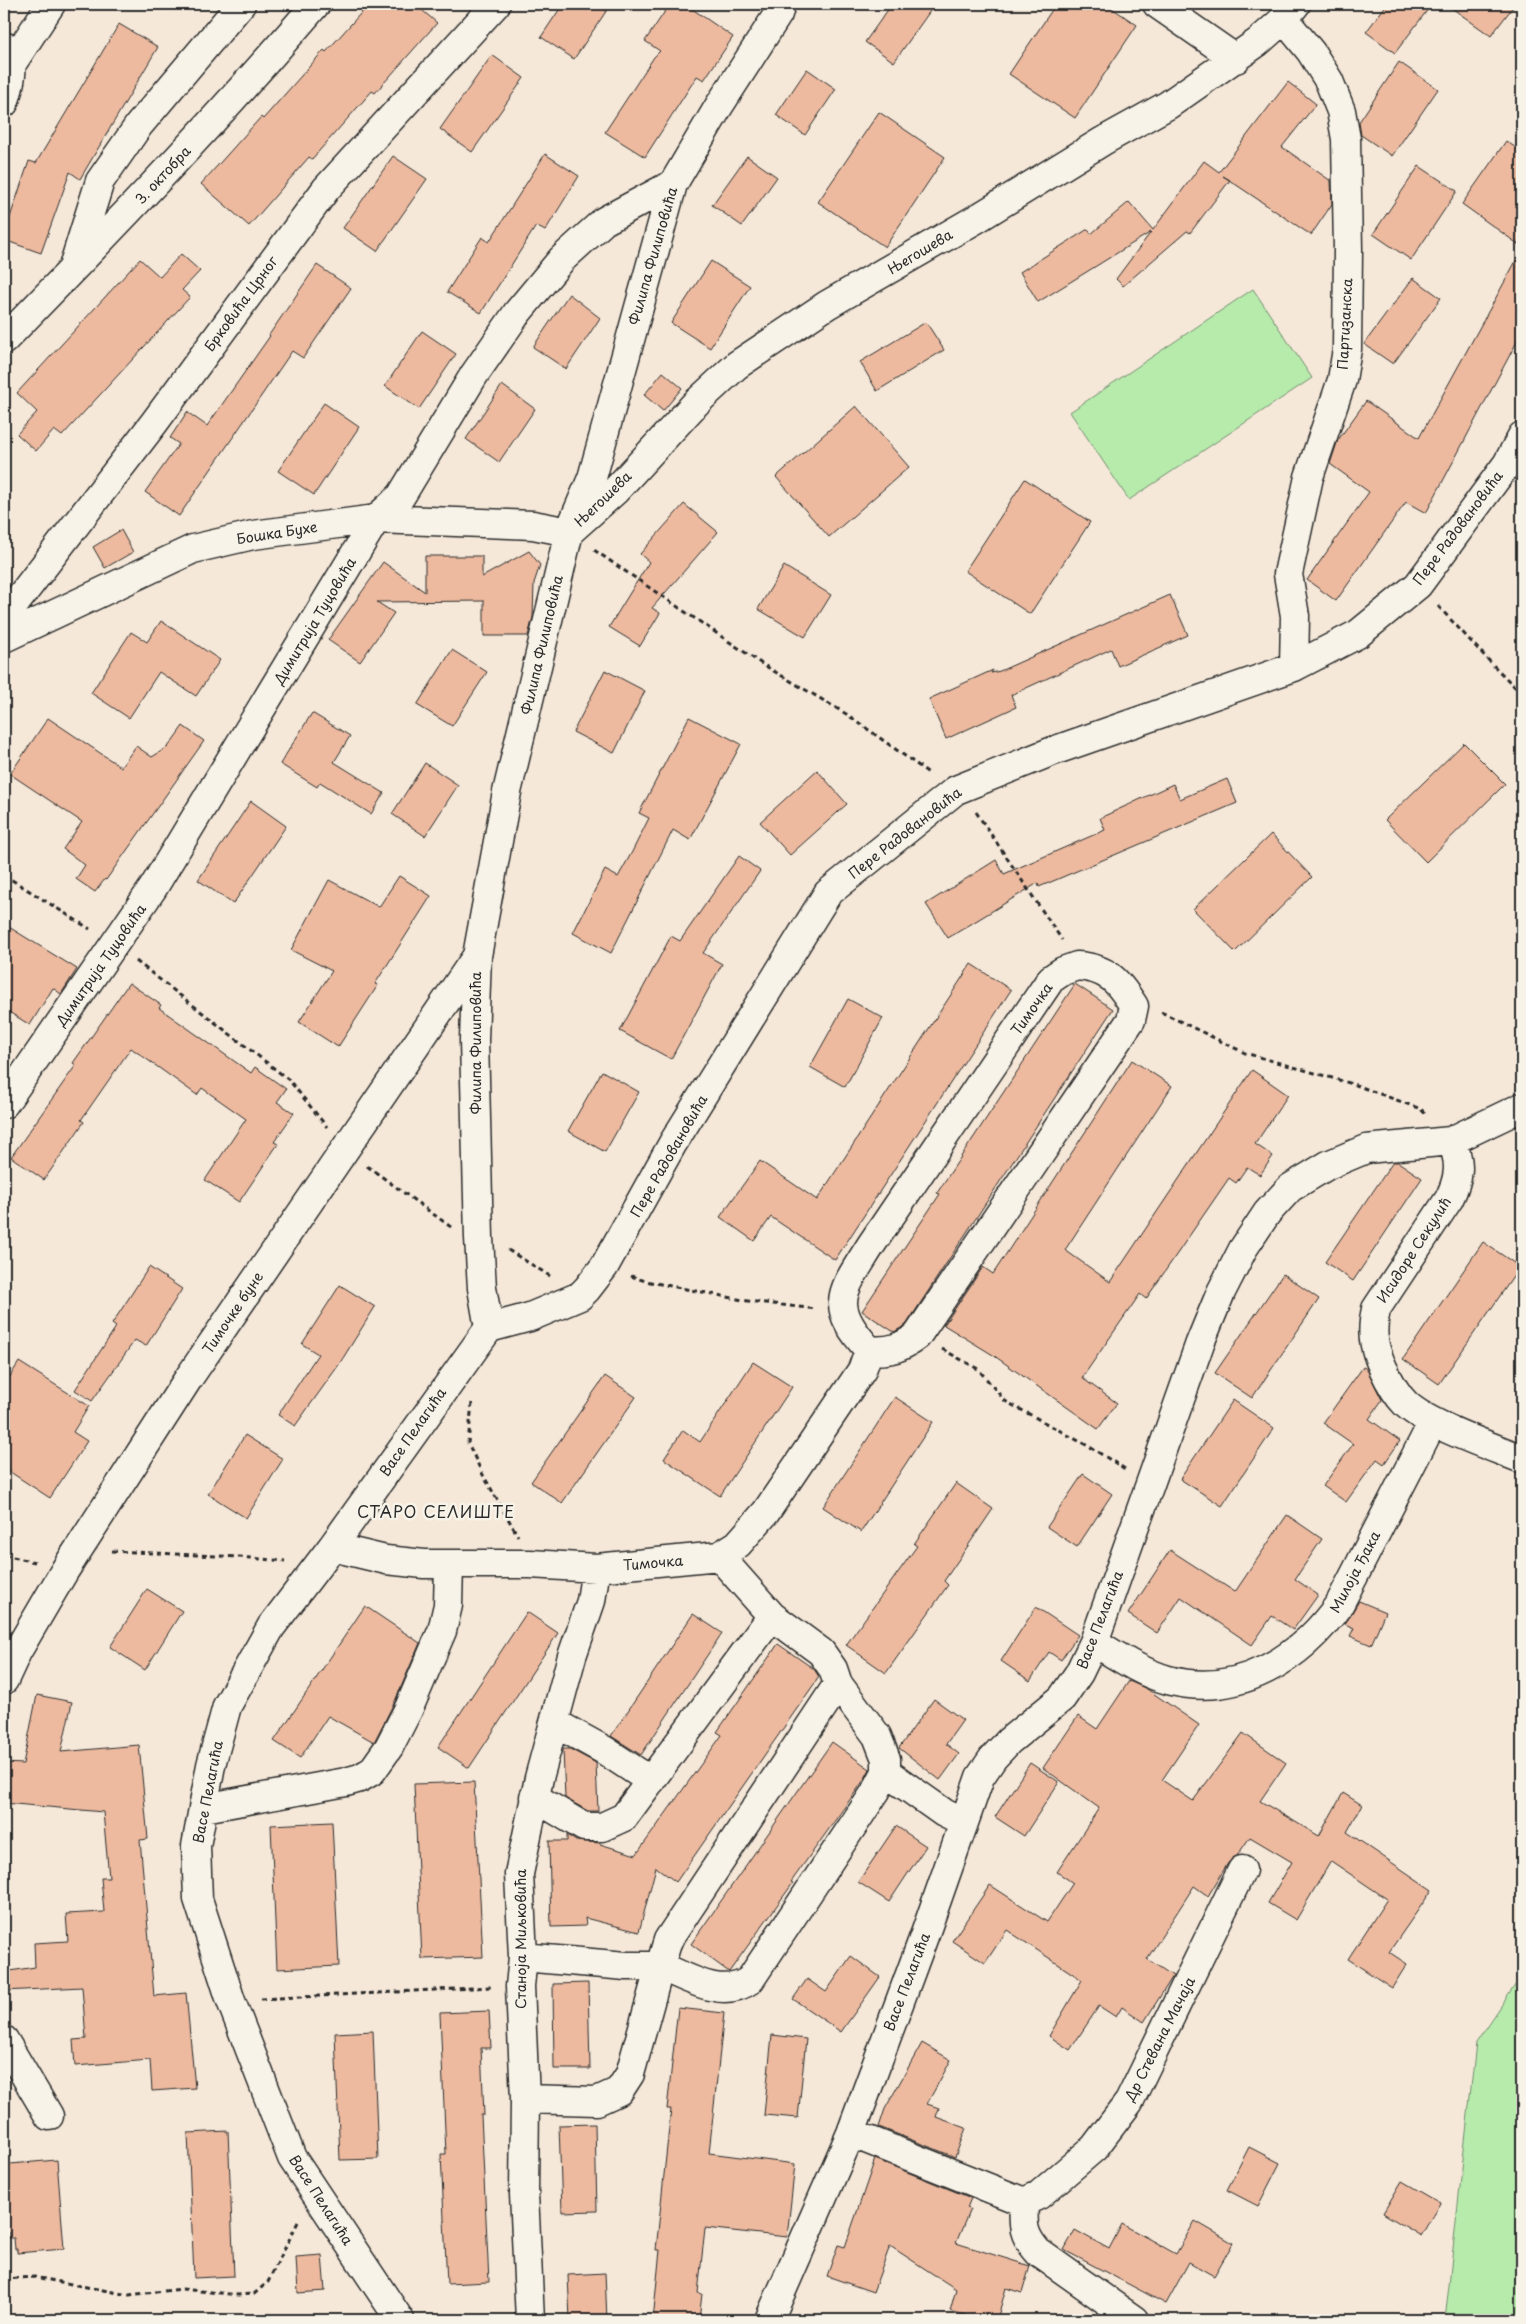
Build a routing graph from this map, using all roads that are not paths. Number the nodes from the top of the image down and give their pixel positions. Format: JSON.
{"nodes":[{"id":1,"x":51,"y":4,"type":"edge"},
{"id":2,"x":241,"y":4,"type":"edge"},
{"id":3,"x":316,"y":4,"type":"edge"},
{"id":4,"x":496,"y":4,"type":"edge"},
{"id":5,"x":1157,"y":4,"type":"edge"},
{"id":6,"x":785,"y":7,"type":"edge"},
{"id":7,"x":1290,"y":12,"type":"edge"},
{"id":8,"x":8,"y":55,"type":"edge"},
{"id":9,"x":1236,"y":59,"type":"junction"},
{"id":10,"x":4,"y":103,"type":"edge"},
{"id":11,"x":672,"y":184,"type":"junction"},
{"id":12,"x":72,"y":270,"type":"junction"},
{"id":13,"x":4,"y":340,"type":"edge"},
{"id":14,"x":1522,"y":436,"type":"edge"},
{"id":15,"x":376,"y":519,"type":"junction"},
{"id":16,"x":569,"y":532,"type":"junction"},
{"id":17,"x":4,"y":618,"type":"edge"},
{"id":18,"x":4,"y":638,"type":"edge"},
{"id":19,"x":1294,"y":667,"type":"junction"},
{"id":20,"x":477,"y":956,"type":"junction"},
{"id":21,"x":4,"y":1104,"type":"edge"},
{"id":22,"x":1522,"y":1107,"type":"edge"},
{"id":23,"x":1451,"y":1141,"type":"junction"},
{"id":24,"x":489,"y":1328,"type":"junction"},
{"id":25,"x":869,"y":1350,"type":"junction"},
{"id":26,"x":1433,"y":1422,"type":"junction"},
{"id":27,"x":1522,"y":1459,"type":"edge"},
{"id":28,"x":325,"y":1555,"type":"junction"},
{"id":29,"x":719,"y":1556,"type":"junction"},
{"id":30,"x":449,"y":1564,"type":"junction"},
{"id":31,"x":596,"y":1568,"type":"junction"},
{"id":32,"x":772,"y":1616,"type":"junction"},
{"id":33,"x":1094,"y":1642,"type":"junction"},
{"id":34,"x":4,"y":1680,"type":"edge"},
{"id":35,"x":838,"y":1684,"type":"junction"},
{"id":36,"x":555,"y":1723,"type":"junction"},
{"id":37,"x":886,"y":1772,"type":"junction"},
{"id":38,"x":651,"y":1781,"type":"junction"},
{"id":39,"x":534,"y":1797,"type":"junction"},
{"id":40,"x":204,"y":1808,"type":"junction"},
{"id":41,"x":964,"y":1823,"type":"junction"},
{"id":42,"x":1242,"y":1870,"type":"dead end"},
{"id":43,"x":523,"y":1956,"type":"junction"},
{"id":44,"x":660,"y":1966,"type":"junction"},
{"id":45,"x":4,"y":2040,"type":"edge"},
{"id":46,"x":525,"y":2099,"type":"junction"},
{"id":47,"x":49,"y":2116,"type":"dead end"},
{"id":48,"x":851,"y":2133,"type":"junction"},
{"id":49,"x":1024,"y":2202,"type":"junction"},
{"id":50,"x":400,"y":2320,"type":"edge"},
{"id":51,"x":530,"y":2320,"type":"edge"},
{"id":52,"x":769,"y":2320,"type":"edge"},
{"id":53,"x":1134,"y":2320,"type":"edge"}],
"edges":[{"from":1,"to":8,"type":"street"},
{"from":2,"to":12,"type":"street"},
{"from":3,"to":12,"type":"street","name":"3. октобра"},
{"from":4,"to":17,"type":"street","name":"Брковића Црног"},
{"from":5,"to":9,"type":"street"},
{"from":6,"to":11,"type":"street","name":"Филипа Филиповића"},
{"from":7,"to":9,"type":"street","name":"Његошева"},
{"from":7,"to":19,"type":"street","name":"Партизанска"},
{"from":8,"to":10,"type":"street"},
{"from":9,"to":16,"type":"street","name":"Његошева"},
{"from":11,"to":15,"type":"street","name":"Димитрија Туцовића"},
{"from":11,"to":16,"type":"street","name":"Филипа Филиповића"},
{"from":12,"to":13,"type":"street","name":"3. октобра"},
{"from":14,"to":19,"type":"street","name":"Пере Радовановића"},
{"from":15,"to":16,"type":"street","name":"Бошка Бухе"},
{"from":15,"to":18,"type":"street","name":"Бошка Бухе"},
{"from":15,"to":21,"type":"street","name":"Димитрија Туцовића"},
{"from":16,"to":20,"type":"street","name":"Филипа Филиповића"},
{"from":19,"to":24,"type":"street","name":"Пере Радовановића"},
{"from":20,"to":24,"type":"street","name":"Филипа Филиповића"},
{"from":20,"to":34,"type":"street","name":"Тимочке буне"},
{"from":22,"to":23,"type":"street","name":"Васе Пелагића"},
{"from":23,"to":26,"type":"street","name":"Исидоре Секулић"},
{"from":23,"to":33,"type":"street","name":"Васе Пелагића"},
{"from":24,"to":28,"type":"street","name":"Васе Пелагића"},
{"from":25,"to":25,"type":"street","name":"Тимочка"},
{"from":25,"to":29,"type":"street","name":"Тимочка"},
{"from":26,"to":27,"type":"street","name":"Исидоре Секулић"},
{"from":26,"to":33,"type":"street","name":"Милоја Ђака"},
{"from":28,"to":30,"type":"street","name":"Тимочка"},
{"from":28,"to":40,"type":"street","name":"Васе Пелагића"},
{"from":29,"to":31,"type":"street","name":"Тимочка"},
{"from":29,"to":32,"type":"street"},
{"from":30,"to":31,"type":"street","name":"Тимочка"},
{"from":30,"to":40,"type":"street"},
{"from":31,"to":36,"type":"street","name":"Станоја Миљковића"},
{"from":32,"to":35,"type":"street"},
{"from":32,"to":38,"type":"street"},
{"from":33,"to":41,"type":"street","name":"Васе Пелагића"},
{"from":35,"to":37,"type":"street"},
{"from":35,"to":44,"type":"street"},
{"from":36,"to":38,"type":"street"},
{"from":36,"to":39,"type":"street","name":"Станоја Миљковића"},
{"from":37,"to":41,"type":"street"},
{"from":37,"to":44,"type":"street"},
{"from":38,"to":39,"type":"street"},
{"from":39,"to":43,"type":"street","name":"Станоја Миљковића"},
{"from":40,"to":50,"type":"street","name":"Васе Пелагића"},
{"from":41,"to":48,"type":"street","name":"Васе Пелагића"},
{"from":42,"to":49,"type":"street","name":"Др Стевана Мачаја"},
{"from":43,"to":44,"type":"street"},
{"from":43,"to":46,"type":"street","name":"Станоја Миљковића"},
{"from":44,"to":46,"type":"street"},
{"from":45,"to":47,"type":"street"},
{"from":46,"to":51,"type":"street","name":"Станоја Миљковића"},
{"from":48,"to":49,"type":"street"},
{"from":48,"to":52,"type":"street","name":"Васе Пелагића"},
{"from":49,"to":53,"type":"street"}]}
